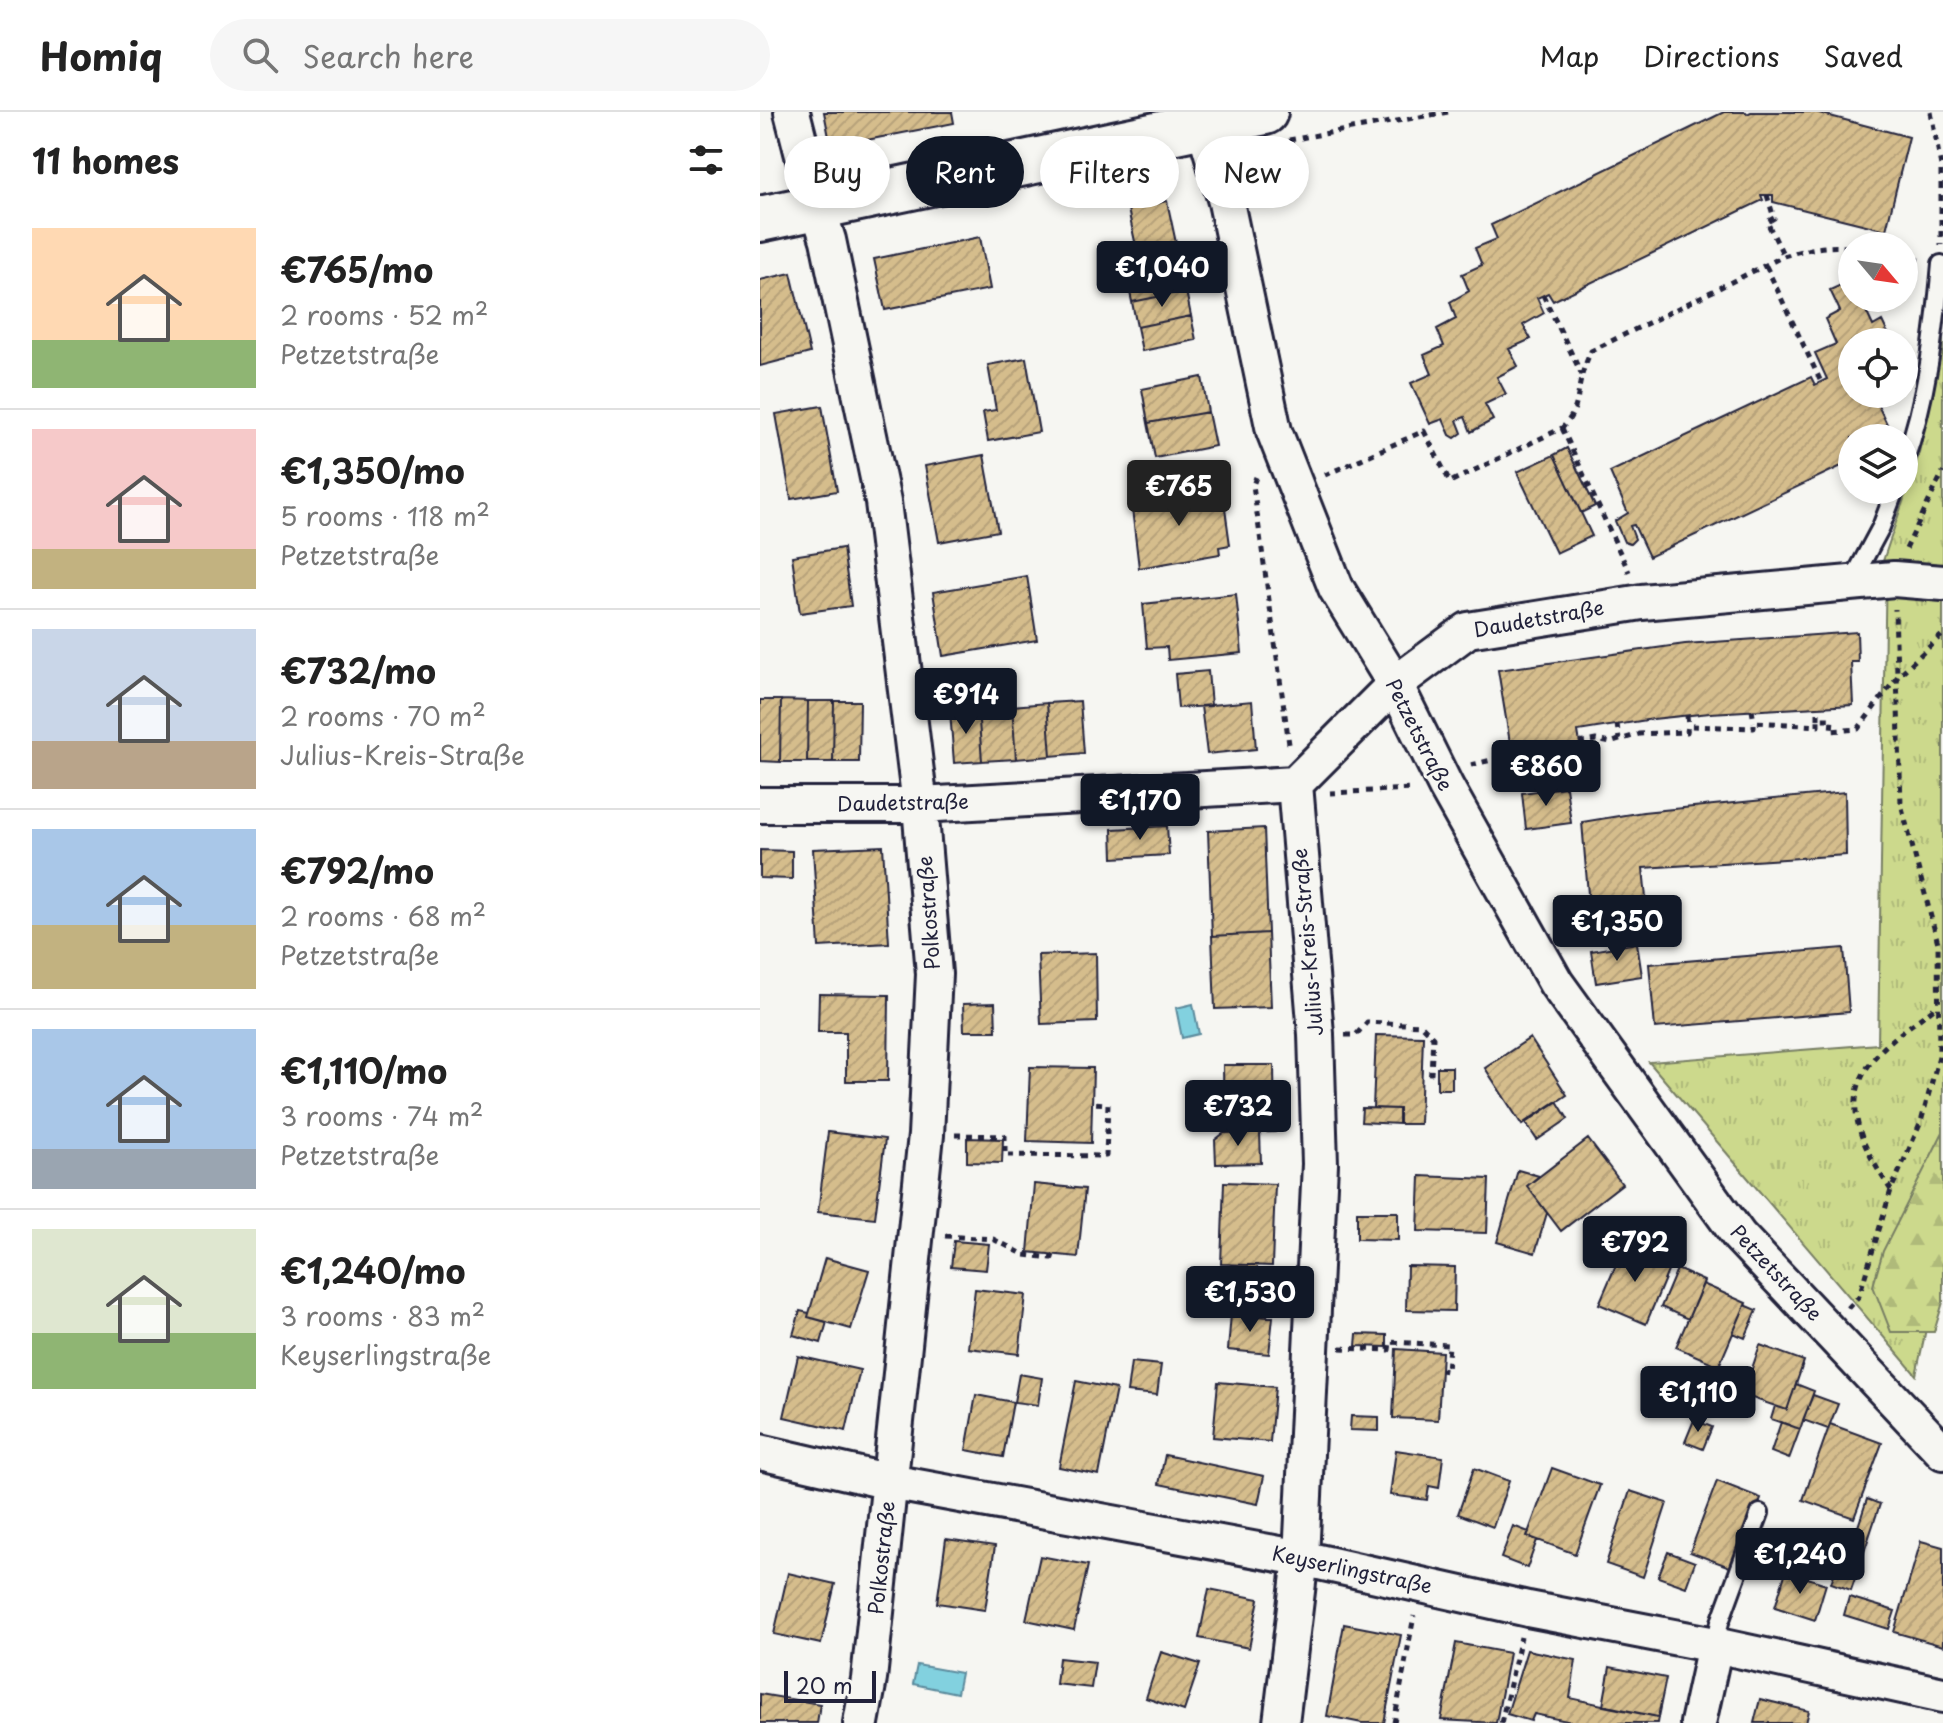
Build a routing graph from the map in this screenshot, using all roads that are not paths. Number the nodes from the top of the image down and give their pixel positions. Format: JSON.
{"nodes":[{"id":1,"x":792,"y":112,"type":"edge"},
{"id":2,"x":1265,"y":112,"type":"edge"},
{"id":3,"x":1202,"y":118,"type":"edge"},
{"id":4,"x":798,"y":136,"type":"edge"},
{"id":5,"x":890,"y":190,"type":"edge"},
{"id":6,"x":812,"y":208,"type":"edge"},
{"id":7,"x":817,"y":208,"type":"edge"},
{"id":8,"x":760,"y":219,"type":"edge"},
{"id":9,"x":1941,"y":264,"type":"edge"},
{"id":10,"x":1918,"y":424,"type":"edge"},
{"id":11,"x":1890,"y":504,"type":"edge"},
{"id":12,"x":1851,"y":583,"type":"junction"},
{"id":13,"x":1943,"y":583,"type":"edge"},
{"id":14,"x":1395,"y":684,"type":"junction"},
{"id":15,"x":1295,"y":784,"type":"junction"},
{"id":16,"x":760,"y":805,"type":"edge"},
{"id":17,"x":920,"y":805,"type":"junction"},
{"id":18,"x":760,"y":1452,"type":"edge"},
{"id":19,"x":1943,"y":1452,"type":"edge"},
{"id":20,"x":890,"y":1482,"type":"junction"},
{"id":21,"x":1760,"y":1513,"type":"dead end"},
{"id":22,"x":1301,"y":1558,"type":"junction"},
{"id":23,"x":1715,"y":1645,"type":"junction"},
{"id":24,"x":1943,"y":1695,"type":"edge"},
{"id":25,"x":861,"y":1723,"type":"edge"},
{"id":26,"x":1281,"y":1723,"type":"edge"},
{"id":27,"x":1698,"y":1723,"type":"edge"}],
"edges":[{"from":1,"to":4,"type":"street","name":"Polkostraße"},
{"from":2,"to":3,"type":"street"},
{"from":3,"to":5,"type":"street"},
{"from":3,"to":14,"type":"street","name":"Petzetstraße"},
{"from":6,"to":8,"type":"street"},
{"from":7,"to":17,"type":"street","name":"Polkostraße"},
{"from":9,"to":10,"type":"lane"},
{"from":11,"to":12,"type":"lane"},
{"from":12,"to":13,"type":"street","name":"Daudetstraße"},
{"from":12,"to":14,"type":"street","name":"Daudetstraße"},
{"from":14,"to":15,"type":"street","name":"Daudetstraße"},
{"from":14,"to":19,"type":"street","name":"Petzetstraße"},
{"from":15,"to":17,"type":"street","name":"Daudetstraße"},
{"from":15,"to":22,"type":"street","name":"Julius-Kreis-Straße"},
{"from":16,"to":17,"type":"street","name":"Daudetstraße"},
{"from":17,"to":20,"type":"street","name":"Polkostraße"},
{"from":18,"to":20,"type":"street","name":"Keyserlingstraße"},
{"from":20,"to":22,"type":"street","name":"Keyserlingstraße"},
{"from":20,"to":25,"type":"street","name":"Polkostraße"},
{"from":21,"to":23,"type":"lane"},
{"from":22,"to":23,"type":"street","name":"Keyserlingstraße"},
{"from":22,"to":26,"type":"street","name":"Julius-Kreis-Straße"},
{"from":23,"to":24,"type":"street","name":"Keyserlingstraße"},
{"from":23,"to":27,"type":"street"}]}
